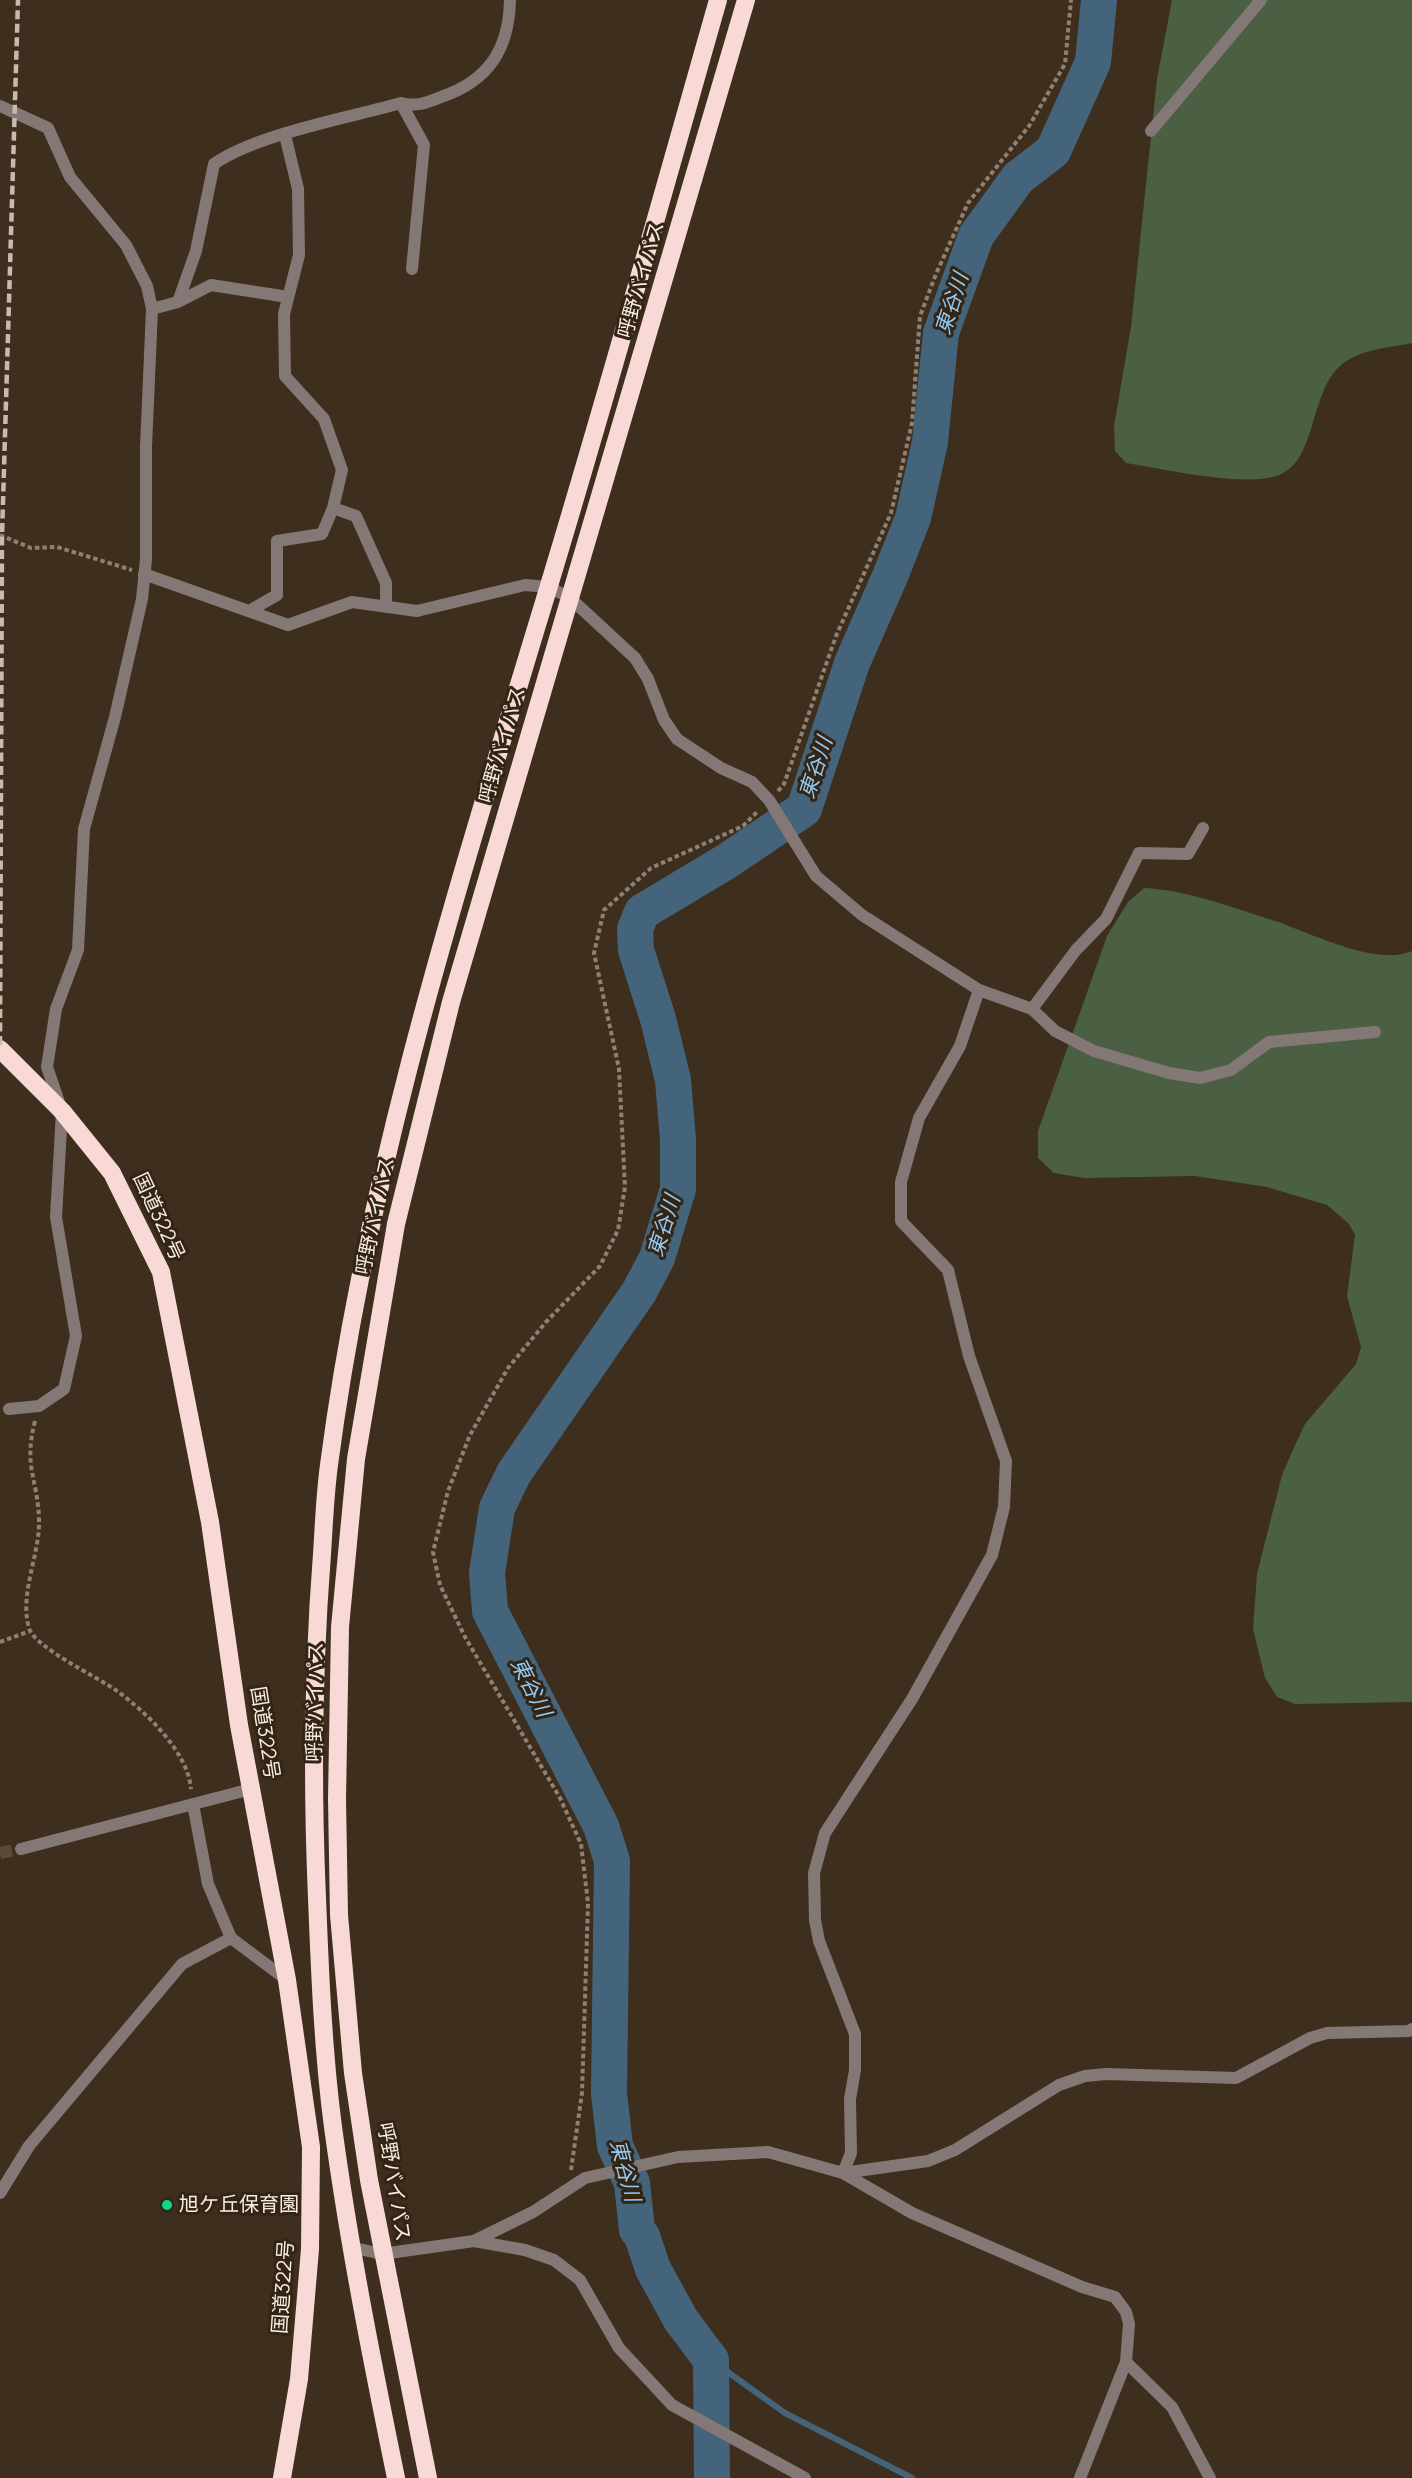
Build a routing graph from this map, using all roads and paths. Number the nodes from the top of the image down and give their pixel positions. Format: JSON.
{"nodes":[{"id":1,"x":510,"y":0,"type":"edge"},
{"id":2,"x":718,"y":0,"type":"edge"},
{"id":3,"x":746,"y":0,"type":"edge"},
{"id":4,"x":1071,"y":0,"type":"edge"},
{"id":5,"x":1261,"y":0,"type":"edge"},
{"id":6,"x":402,"y":104,"type":"junction"},
{"id":7,"x":0,"y":106,"type":"edge"},
{"id":8,"x":1151,"y":131,"type":"dead end"},
{"id":9,"x":285,"y":135,"type":"junction"},
{"id":10,"x":412,"y":270,"type":"dead end"},
{"id":11,"x":288,"y":297,"type":"junction"},
{"id":12,"x":178,"y":302,"type":"junction"},
{"id":13,"x":152,"y":309,"type":"junction"},
{"id":14,"x":333,"y":508,"type":"junction"},
{"id":15,"x":0,"y":535,"type":"edge"},
{"id":16,"x":144,"y":574,"type":"junction"},
{"id":17,"x":549,"y":587,"type":"junction"},
{"id":18,"x":570,"y":598,"type":"junction"},
{"id":19,"x":386,"y":606,"type":"junction"},
{"id":20,"x":249,"y":611,"type":"junction"},
{"id":21,"x":769,"y":800,"type":"junction"},
{"id":22,"x":1203,"y":828,"type":"dead end"},
{"id":23,"x":979,"y":990,"type":"junction"},
{"id":24,"x":1032,"y":1009,"type":"junction"},
{"id":25,"x":1375,"y":1032,"type":"dead end"},
{"id":26,"x":0,"y":1049,"type":"edge"},
{"id":27,"x":62,"y":1111,"type":"junction"},
{"id":28,"x":39,"y":1406,"type":"junction"},
{"id":29,"x":9,"y":1409,"type":"dead end"},
{"id":30,"x":30,"y":1631,"type":"junction"},
{"id":31,"x":0,"y":1642,"type":"edge"},
{"id":32,"x":251,"y":1789,"type":"junction"},
{"id":33,"x":193,"y":1804,"type":"junction"},
{"id":34,"x":21,"y":1848,"type":"tunnel mouth"},
{"id":35,"x":231,"y":1938,"type":"junction"},
{"id":36,"x":287,"y":1980,"type":"junction"},
{"id":37,"x":1412,"y":2029,"type":"edge"},
{"id":38,"x":843,"y":2173,"type":"junction"},
{"id":39,"x":568,"y":2188,"type":"junction"},
{"id":40,"x":0,"y":2193,"type":"edge"},
{"id":41,"x":474,"y":2241,"type":"junction"},
{"id":42,"x":350,"y":2247,"type":"junction"},
{"id":43,"x":382,"y":2254,"type":"junction"},
{"id":44,"x":1126,"y":2362,"type":"junction"},
{"id":45,"x":282,"y":2478,"type":"edge"},
{"id":46,"x":396,"y":2478,"type":"edge"},
{"id":47,"x":428,"y":2478,"type":"edge"},
{"id":48,"x":805,"y":2478,"type":"edge"},
{"id":49,"x":1080,"y":2478,"type":"edge"},
{"id":50,"x":1210,"y":2478,"type":"edge"}],
"edges":[{"from":1,"to":6,"type":"street"},
{"from":2,"to":17,"type":"highway","name":"呼野バイパス"},
{"from":3,"to":18,"type":"highway","name":"呼野バイパス"},
{"from":4,"to":21,"type":"path"},
{"from":5,"to":8,"type":"street"},
{"from":6,"to":9,"type":"street"},
{"from":6,"to":10,"type":"street"},
{"from":7,"to":13,"type":"street"},
{"from":9,"to":11,"type":"street"},
{"from":9,"to":12,"type":"street"},
{"from":11,"to":12,"type":"street"},
{"from":11,"to":14,"type":"street"},
{"from":12,"to":13,"type":"street"},
{"from":13,"to":16,"type":"street"},
{"from":14,"to":19,"type":"street"},
{"from":14,"to":20,"type":"street"},
{"from":15,"to":16,"type":"path"},
{"from":16,"to":20,"type":"street"},
{"from":16,"to":27,"type":"street"},
{"from":17,"to":18,"type":"street"},
{"from":17,"to":19,"type":"street"},
{"from":17,"to":42,"type":"highway","name":"呼野バイパス"},
{"from":18,"to":21,"type":"street"},
{"from":18,"to":43,"type":"highway","name":"呼野バイパス"},
{"from":19,"to":20,"type":"street"},
{"from":21,"to":23,"type":"street"},
{"from":21,"to":39,"type":"path"},
{"from":22,"to":24,"type":"street"},
{"from":23,"to":24,"type":"street"},
{"from":23,"to":38,"type":"street"},
{"from":24,"to":25,"type":"street"},
{"from":26,"to":27,"type":"highway","name":"国道322号"},
{"from":27,"to":28,"type":"street"},
{"from":27,"to":32,"type":"highway","name":"国道322号"},
{"from":28,"to":29,"type":"street"},
{"from":28,"to":30,"type":"path"},
{"from":30,"to":31,"type":"path"},
{"from":30,"to":33,"type":"path"},
{"from":32,"to":33,"type":"street"},
{"from":32,"to":36,"type":"highway","name":"国道322号"},
{"from":33,"to":34,"type":"street"},
{"from":33,"to":35,"type":"street"},
{"from":35,"to":36,"type":"street"},
{"from":35,"to":40,"type":"street"},
{"from":36,"to":45,"type":"highway","name":"国道322号"},
{"from":37,"to":38,"type":"street"},
{"from":38,"to":39,"type":"street"},
{"from":38,"to":44,"type":"street"},
{"from":39,"to":41,"type":"street"},
{"from":41,"to":43,"type":"street"},
{"from":41,"to":48,"type":"street"},
{"from":42,"to":43,"type":"street"},
{"from":42,"to":46,"type":"highway","name":"呼野バイパス"},
{"from":43,"to":47,"type":"highway","name":"呼野バイパス"},
{"from":44,"to":49,"type":"street"},
{"from":44,"to":50,"type":"street"}]}
